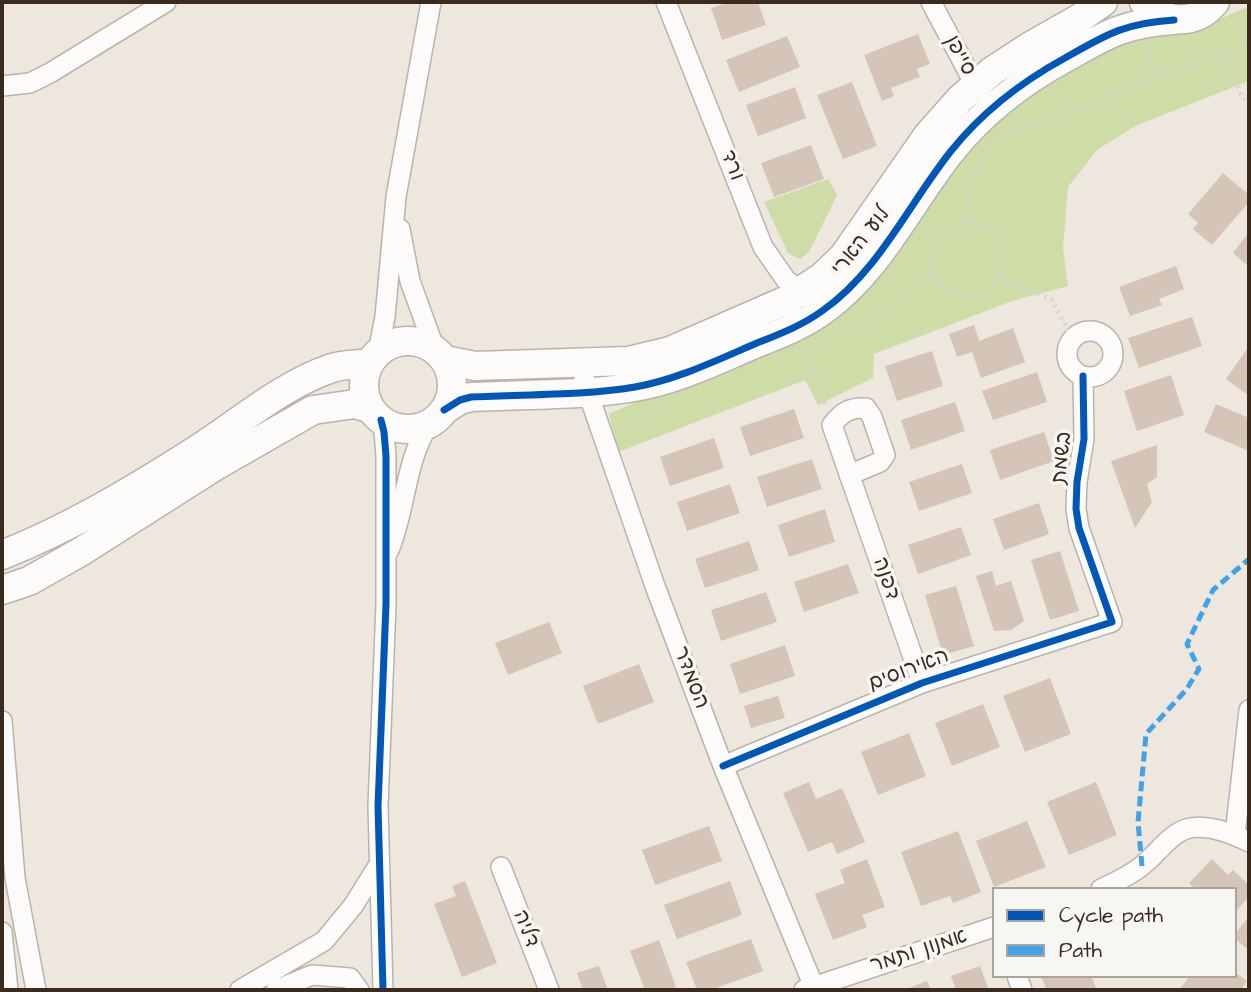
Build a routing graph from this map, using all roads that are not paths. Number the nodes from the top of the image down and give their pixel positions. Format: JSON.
{"nodes":[{"id":1,"x":166,"y":2,"type":"edge"},
{"id":2,"x":431,"y":2,"type":"edge"},
{"id":3,"x":666,"y":2,"type":"edge"},
{"id":4,"x":931,"y":2,"type":"edge"},
{"id":5,"x":1103,"y":2,"type":"edge"},
{"id":6,"x":1144,"y":2,"type":"edge"},
{"id":7,"x":1232,"y":2,"type":"edge"},
{"id":8,"x":1209,"y":8,"type":"edge"},
{"id":9,"x":1174,"y":20,"type":"junction"},
{"id":10,"x":2,"y":86,"type":"edge"},
{"id":11,"x":982,"y":98,"type":"junction"},
{"id":12,"x":396,"y":197,"type":"junction"},
{"id":13,"x":801,"y":292,"type":"junction"},
{"id":14,"x":824,"y":310,"type":"junction"},
{"id":15,"x":440,"y":355,"type":"junction"},
{"id":16,"x":373,"y":358,"type":"junction"},
{"id":17,"x":581,"y":364,"type":"junction"},
{"id":18,"x":1083,"y":376,"type":"junction"},
{"id":19,"x":588,"y":393,"type":"junction"},
{"id":20,"x":376,"y":414,"type":"junction"},
{"id":21,"x":437,"y":417,"type":"junction"},
{"id":22,"x":849,"y":475,"type":"junction"},
{"id":23,"x":2,"y":555,"type":"edge"},
{"id":24,"x":385,"y":561,"type":"junction"},
{"id":25,"x":2,"y":590,"type":"edge"},
{"id":26,"x":1112,"y":622,"type":"joint"},
{"id":27,"x":922,"y":683,"type":"junction"},
{"id":28,"x":1249,"y":710,"type":"edge"},
{"id":29,"x":2,"y":721,"type":"edge"},
{"id":30,"x":723,"y":766,"type":"junction"},
{"id":31,"x":1242,"y":839,"type":"edge"},
{"id":32,"x":379,"y":865,"type":"junction"},
{"id":33,"x":501,"y":867,"type":"dead end"},
{"id":34,"x":1105,"y":887,"type":"edge"},
{"id":35,"x":992,"y":928,"type":"edge"},
{"id":36,"x":2,"y":933,"type":"edge"},
{"id":37,"x":809,"y":989,"type":"edge"},
{"id":38,"x":8,"y":990,"type":"edge"},
{"id":39,"x":36,"y":990,"type":"edge"},
{"id":40,"x":240,"y":990,"type":"edge"},
{"id":41,"x":276,"y":990,"type":"edge"},
{"id":42,"x":359,"y":990,"type":"edge"},
{"id":43,"x":383,"y":990,"type":"edge"},
{"id":44,"x":549,"y":990,"type":"edge"}],
"edges":[{"from":1,"to":10,"type":"street"},
{"from":2,"to":12,"type":"street"},
{"from":3,"to":13,"type":"street","name":"ורד"},
{"from":4,"to":11,"type":"street","name":"סייפן"},
{"from":5,"to":11,"type":"street","name":"לוע הארי"},
{"from":6,"to":9,"type":"street"},
{"from":7,"to":8,"type":"street","name":"לוע הארי"},
{"from":8,"to":9,"type":"street","name":"לוע הארי"},
{"from":9,"to":11,"type":"street","name":"לוע הארי"},
{"from":11,"to":13,"type":"street","name":"לוע הארי"},
{"from":11,"to":14,"type":"street","name":"לוע הארי"},
{"from":12,"to":15,"type":"street"},
{"from":12,"to":16,"type":"street"},
{"from":13,"to":14,"type":"street","name":"ורד"},
{"from":13,"to":17,"type":"street","name":"לוע הארי"},
{"from":14,"to":19,"type":"street","name":"לוע הארי"},
{"from":15,"to":16,"type":"street"},
{"from":15,"to":17,"type":"street","name":"לוע הארי"},
{"from":15,"to":21,"type":"street"},
{"from":16,"to":20,"type":"street"},
{"from":16,"to":23,"type":"street"},
{"from":17,"to":19,"type":"street","name":"הסמדר"},
{"from":18,"to":18,"type":"street"},
{"from":18,"to":26,"type":"street","name":"בשמת"},
{"from":19,"to":21,"type":"street","name":"לוע הארי"},
{"from":19,"to":30,"type":"street","name":"הסמדר"},
{"from":20,"to":21,"type":"street"},
{"from":20,"to":24,"type":"street"},
{"from":20,"to":25,"type":"street"},
{"from":21,"to":24,"type":"street"},
{"from":22,"to":22,"type":"street","name":"דפנה"},
{"from":22,"to":27,"type":"street","name":"דפנה"},
{"from":24,"to":32,"type":"street"},
{"from":26,"to":27,"type":"street","name":"האירוסים"},
{"from":27,"to":30,"type":"street","name":"האירוסים"},
{"from":28,"to":31,"type":"street"},
{"from":29,"to":39,"type":"street"},
{"from":30,"to":37,"type":"street","name":"הסמדר"},
{"from":31,"to":34,"type":"street"},
{"from":32,"to":40,"type":"street"},
{"from":32,"to":43,"type":"street"},
{"from":33,"to":44,"type":"street","name":"דליה"},
{"from":35,"to":37,"type":"street","name":"אמנון ותמר"},
{"from":36,"to":38,"type":"street"},
{"from":41,"to":42,"type":"street"}]}
